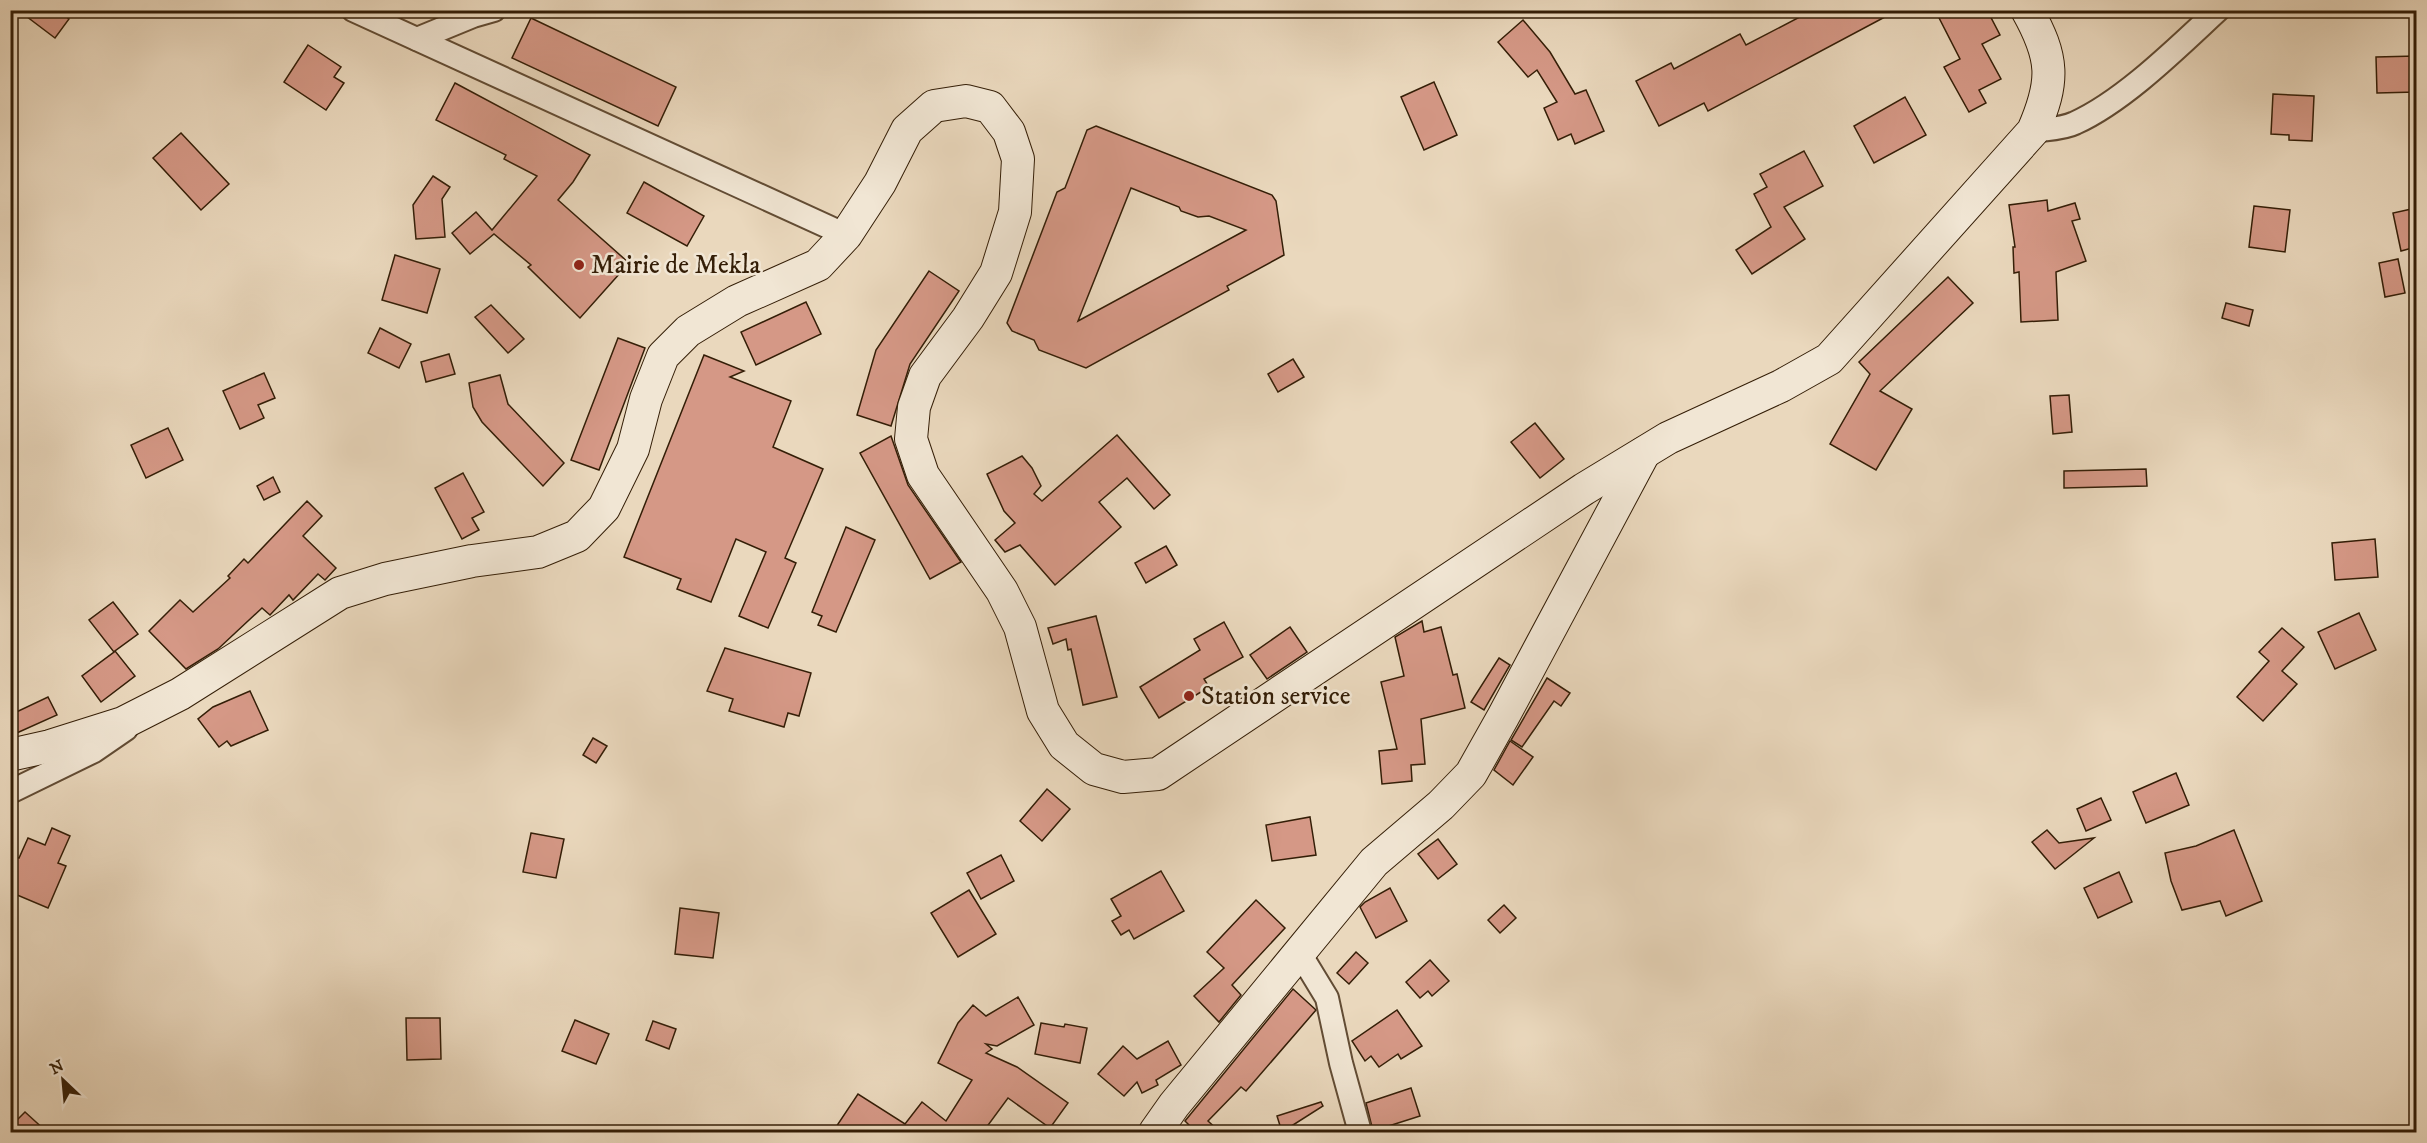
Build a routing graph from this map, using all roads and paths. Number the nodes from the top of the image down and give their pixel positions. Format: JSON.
{"nodes":[{"id":1,"x":353,"y":10,"type":"edge"},
{"id":2,"x":494,"y":10,"type":"edge"},
{"id":3,"x":2027,"y":10,"type":"edge"},
{"id":4,"x":2218,"y":10,"type":"edge"},
{"id":5,"x":417,"y":39,"type":"junction"},
{"id":6,"x":2033,"y":131,"type":"junction"},
{"id":7,"x":846,"y":235,"type":"junction"},
{"id":8,"x":1644,"y":453,"type":"junction"},
{"id":9,"x":180,"y":694,"type":"junction"},
{"id":10,"x":10,"y":755,"type":"edge"},
{"id":11,"x":10,"y":792,"type":"edge"},
{"id":12,"x":1299,"y":952,"type":"junction"},
{"id":13,"x":1155,"y":1132,"type":"edge"},
{"id":14,"x":1360,"y":1132,"type":"edge"}],
"edges":[{"from":1,"to":5,"type":"street"},
{"from":2,"to":5,"type":"street"},
{"from":3,"to":6,"type":"main road"},
{"from":4,"to":6,"type":"street"},
{"from":5,"to":7,"type":"street"},
{"from":6,"to":8,"type":"main road"},
{"from":7,"to":8,"type":"main road"},
{"from":7,"to":9,"type":"main road"},
{"from":8,"to":12,"type":"main road"},
{"from":9,"to":10,"type":"main road"},
{"from":9,"to":11,"type":"street"},
{"from":12,"to":13,"type":"main road"},
{"from":12,"to":14,"type":"street"}]}
